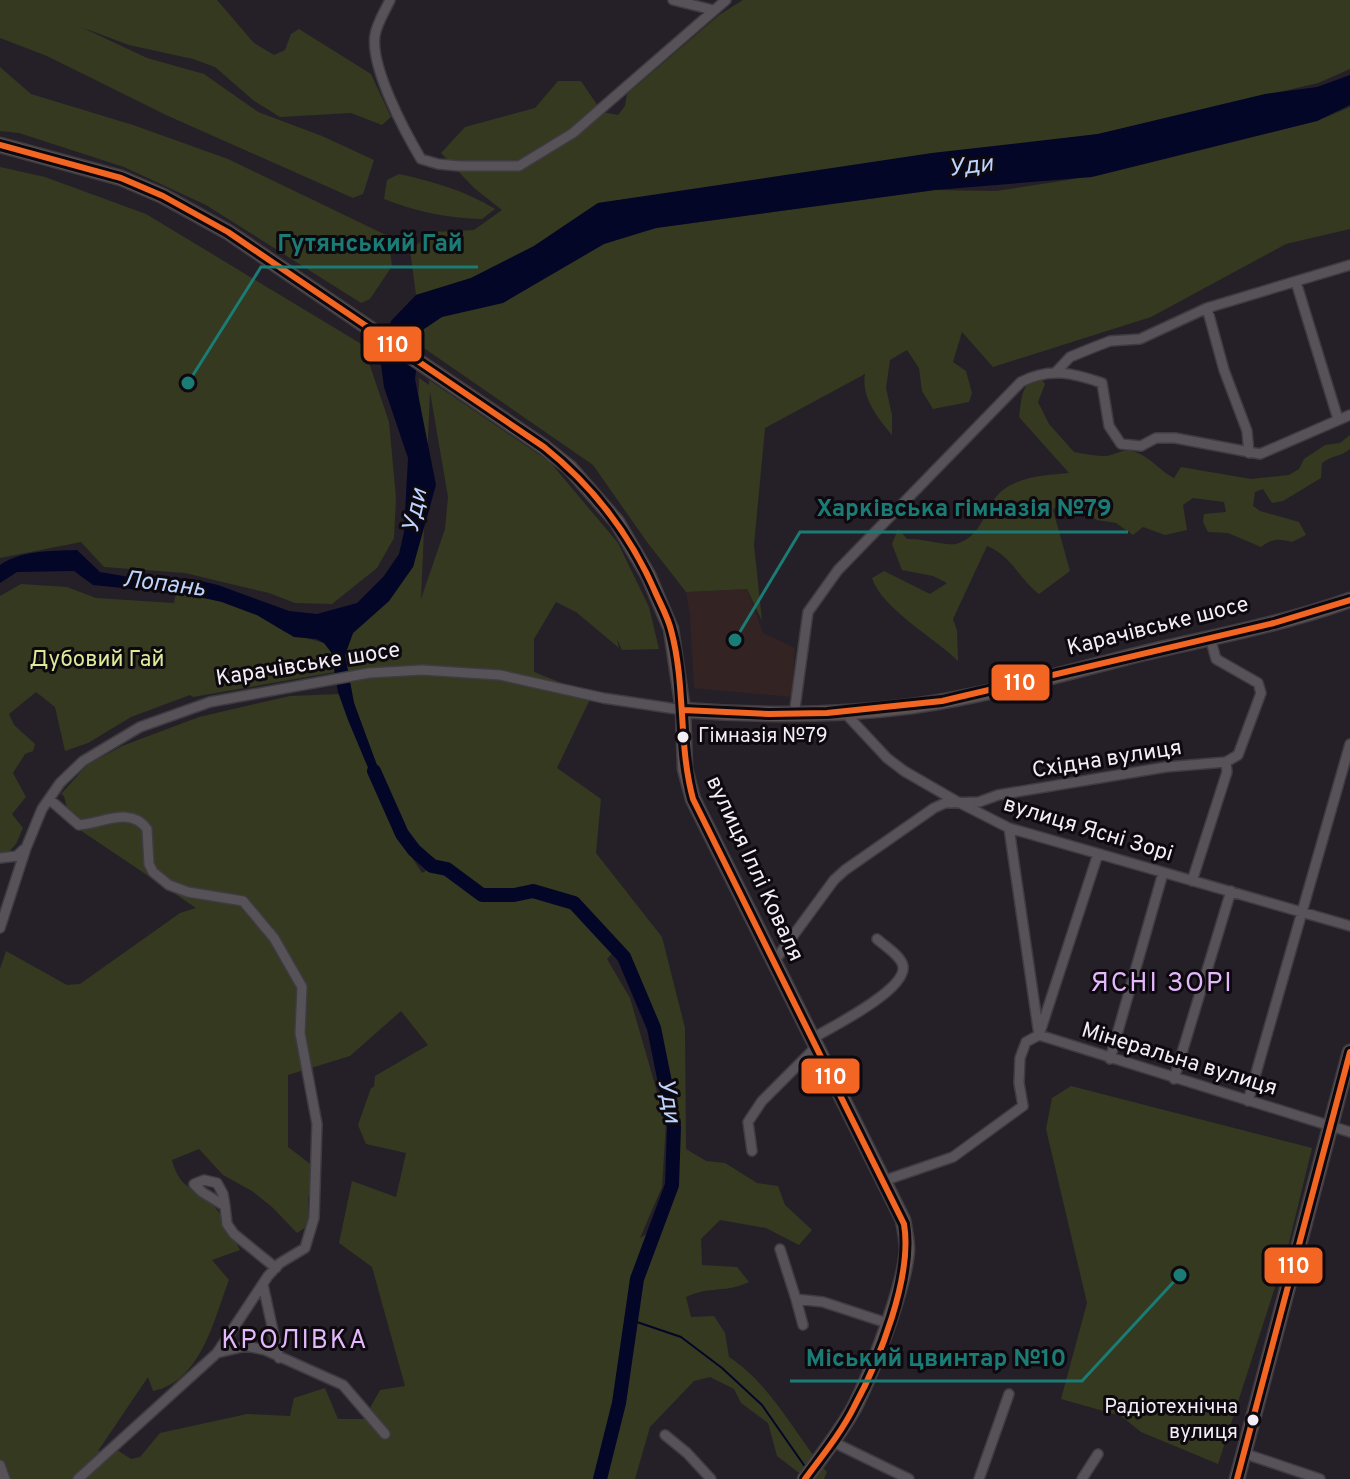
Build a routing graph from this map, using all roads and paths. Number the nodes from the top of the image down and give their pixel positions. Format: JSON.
{"nodes":[{"id":1,"x":390,"y":0,"type":"edge"},
{"id":2,"x":673,"y":0,"type":"edge"},
{"id":3,"x":726,"y":0,"type":"edge"},
{"id":4,"x":713,"y":10,"type":"junction"},
{"id":5,"x":0,"y":145,"type":"edge"},
{"id":6,"x":1350,"y":265,"type":"edge"},
{"id":7,"x":1296,"y":282,"type":"junction"},
{"id":8,"x":1207,"y":308,"type":"junction"},
{"id":9,"x":1056,"y":372,"type":"junction"},
{"id":10,"x":1350,"y":415,"type":"edge"},
{"id":11,"x":1338,"y":419,"type":"junction"},
{"id":12,"x":1249,"y":453,"type":"junction"},
{"id":13,"x":1350,"y":600,"type":"edge"},
{"id":14,"x":1210,"y":637,"type":"junction"},
{"id":15,"x":683,"y":710,"type":"junction"},
{"id":16,"x":845,"y":713,"type":"junction"},
{"id":17,"x":794,"y":715,"type":"junction"},
{"id":18,"x":1350,"y":744,"type":"edge"},
{"id":19,"x":1226,"y":762,"type":"junction"},
{"id":20,"x":49,"y":799,"type":"junction"},
{"id":21,"x":956,"y":801,"type":"junction"},
{"id":22,"x":1009,"y":828,"type":"junction"},
{"id":23,"x":26,"y":848,"type":"junction"},
{"id":24,"x":1098,"y":854,"type":"junction"},
{"id":25,"x":0,"y":858,"type":"edge"},
{"id":26,"x":1163,"y":873,"type":"junction"},
{"id":27,"x":1192,"y":881,"type":"junction"},
{"id":28,"x":1231,"y":891,"type":"junction"},
{"id":29,"x":1302,"y":912,"type":"junction"},
{"id":30,"x":1350,"y":926,"type":"edge"},
{"id":31,"x":0,"y":928,"type":"edge"},
{"id":32,"x":877,"y":939,"type":"dead end"},
{"id":33,"x":773,"y":963,"type":"junction"},
{"id":34,"x":1039,"y":1035,"type":"junction"},
{"id":35,"x":813,"y":1044,"type":"junction"},
{"id":36,"x":1350,"y":1052,"type":"edge"},
{"id":37,"x":1110,"y":1059,"type":"junction"},
{"id":38,"x":1174,"y":1079,"type":"junction"},
{"id":39,"x":1248,"y":1101,"type":"junction"},
{"id":40,"x":1330,"y":1125,"type":"junction"},
{"id":41,"x":1350,"y":1132,"type":"edge"},
{"id":42,"x":752,"y":1151,"type":"dead end"},
{"id":43,"x":883,"y":1181,"type":"junction"},
{"id":44,"x":225,"y":1206,"type":"dead end"},
{"id":45,"x":780,"y":1249,"type":"dead end"},
{"id":46,"x":276,"y":1268,"type":"junction"},
{"id":47,"x":263,"y":1285,"type":"junction"},
{"id":48,"x":796,"y":1299,"type":"junction"},
{"id":49,"x":887,"y":1323,"type":"junction"},
{"id":50,"x":803,"y":1325,"type":"dead end"},
{"id":51,"x":217,"y":1353,"type":"junction"},
{"id":52,"x":279,"y":1358,"type":"junction"},
{"id":53,"x":1009,"y":1394,"type":"dead end"},
{"id":54,"x":385,"y":1434,"type":"dead end"},
{"id":55,"x":665,"y":1435,"type":"dead end"},
{"id":56,"x":833,"y":1442,"type":"junction"},
{"id":57,"x":1243,"y":1453,"type":"junction"},
{"id":58,"x":1098,"y":1454,"type":"dead end"},
{"id":59,"x":0,"y":1465,"type":"edge"},
{"id":60,"x":5,"y":1479,"type":"edge"},
{"id":61,"x":78,"y":1479,"type":"edge"},
{"id":62,"x":711,"y":1479,"type":"edge"},
{"id":63,"x":805,"y":1479,"type":"edge"},
{"id":64,"x":909,"y":1479,"type":"edge"},
{"id":65,"x":979,"y":1479,"type":"edge"},
{"id":66,"x":1082,"y":1479,"type":"edge"},
{"id":67,"x":1237,"y":1479,"type":"edge"},
{"id":68,"x":1320,"y":1479,"type":"edge"}],
"edges":[{"from":1,"to":4,"type":"street"},
{"from":2,"to":4,"type":"street"},
{"from":3,"to":4,"type":"street"},
{"from":5,"to":15,"type":"main road","name":"вулиця Іллі Коваля"},
{"from":6,"to":7,"type":"street"},
{"from":7,"to":8,"type":"street"},
{"from":7,"to":11,"type":"street"},
{"from":8,"to":9,"type":"street"},
{"from":8,"to":12,"type":"street"},
{"from":9,"to":12,"type":"street"},
{"from":9,"to":17,"type":"street"},
{"from":10,"to":11,"type":"street"},
{"from":11,"to":12,"type":"street"},
{"from":13,"to":14,"type":"main road","name":"Карачівське шосе"},
{"from":14,"to":16,"type":"main road","name":"Карачівське шосе"},
{"from":14,"to":19,"type":"street"},
{"from":15,"to":17,"type":"main road","name":"Карачівське шосе"},
{"from":15,"to":20,"type":"street","name":"Карачівське шосе"},
{"from":15,"to":33,"type":"main road","name":"вулиця Іллі Коваля"},
{"from":16,"to":17,"type":"main road","name":"Карачівське шосе"},
{"from":16,"to":21,"type":"street","name":"вулиця Ясні Зорі"},
{"from":18,"to":29,"type":"street"},
{"from":19,"to":21,"type":"street","name":"Східна вулиця"},
{"from":19,"to":27,"type":"street"},
{"from":20,"to":23,"type":"street","name":"Карачівське шосе"},
{"from":20,"to":46,"type":"street"},
{"from":21,"to":22,"type":"street","name":"вулиця Ясні Зорі"},
{"from":21,"to":33,"type":"street","name":"Східна вулиця"},
{"from":22,"to":24,"type":"street","name":"вулиця Ясні Зорі"},
{"from":22,"to":34,"type":"street"},
{"from":23,"to":25,"type":"street"},
{"from":23,"to":31,"type":"street","name":"Карачівське шосе"},
{"from":24,"to":26,"type":"street","name":"вулиця Ясні Зорі"},
{"from":24,"to":34,"type":"street"},
{"from":26,"to":27,"type":"street","name":"вулиця Ясні Зорі"},
{"from":26,"to":37,"type":"street"},
{"from":27,"to":28,"type":"street","name":"вулиця Ясні Зорі"},
{"from":28,"to":29,"type":"street","name":"вулиця Ясні Зорі"},
{"from":28,"to":38,"type":"street"},
{"from":29,"to":30,"type":"street","name":"вулиця Ясні Зорі"},
{"from":29,"to":39,"type":"street"},
{"from":32,"to":35,"type":"street"},
{"from":33,"to":35,"type":"main road","name":"вулиця Іллі Коваля"},
{"from":34,"to":37,"type":"street","name":"Мінеральна вулиця"},
{"from":34,"to":43,"type":"street"},
{"from":35,"to":42,"type":"street"},
{"from":35,"to":43,"type":"main road","name":"вулиця Іллі Коваля"},
{"from":36,"to":40,"type":"main road"},
{"from":37,"to":38,"type":"street","name":"Мінеральна вулиця"},
{"from":38,"to":39,"type":"street","name":"Мінеральна вулиця"},
{"from":39,"to":40,"type":"street","name":"Мінеральна вулиця"},
{"from":40,"to":41,"type":"street","name":"Мінеральна вулиця"},
{"from":40,"to":57,"type":"main road"},
{"from":43,"to":49,"type":"main road","name":"вулиця Іллі Коваля"},
{"from":44,"to":46,"type":"street"},
{"from":45,"to":48,"type":"street"},
{"from":46,"to":47,"type":"street"},
{"from":47,"to":51,"type":"street"},
{"from":47,"to":52,"type":"street"},
{"from":48,"to":49,"type":"street"},
{"from":48,"to":50,"type":"street"},
{"from":49,"to":56,"type":"main road","name":"вулиця Іллі Коваля"},
{"from":51,"to":52,"type":"street"},
{"from":51,"to":61,"type":"street"},
{"from":52,"to":54,"type":"street"},
{"from":53,"to":65,"type":"street"},
{"from":55,"to":62,"type":"street"},
{"from":56,"to":63,"type":"main road","name":"вулиця Іллі Коваля"},
{"from":56,"to":64,"type":"street"},
{"from":57,"to":67,"type":"main road"},
{"from":57,"to":68,"type":"street"},
{"from":58,"to":66,"type":"street"},
{"from":59,"to":60,"type":"street"}]}
